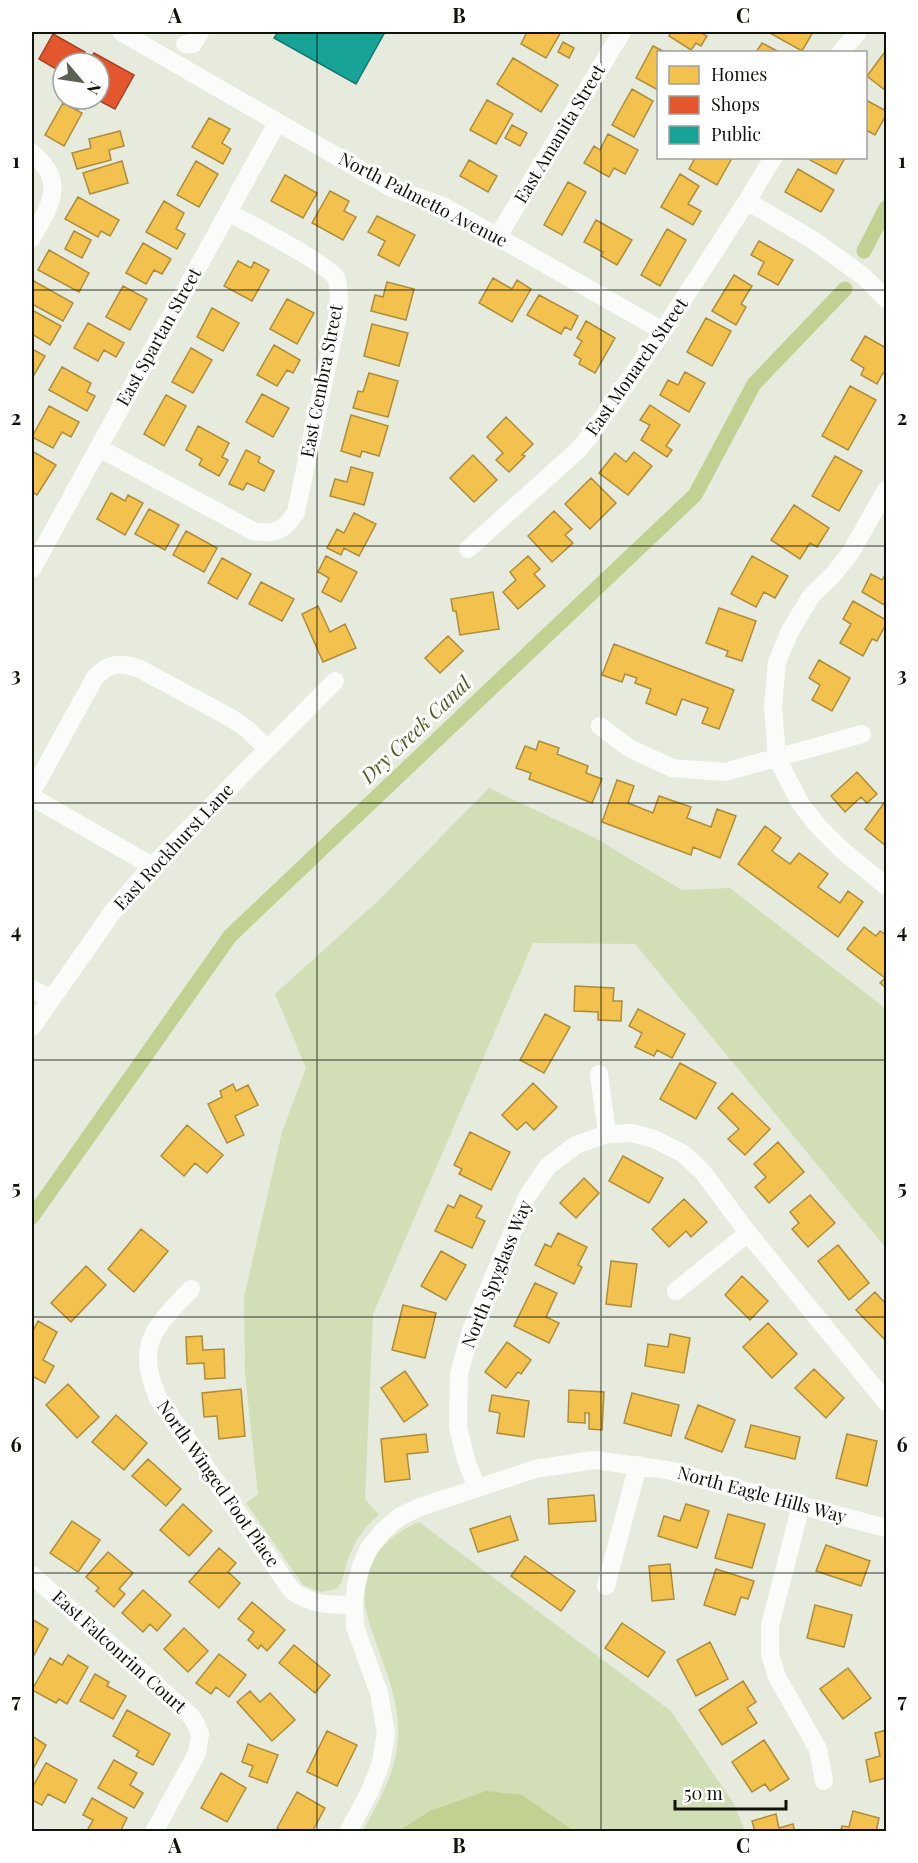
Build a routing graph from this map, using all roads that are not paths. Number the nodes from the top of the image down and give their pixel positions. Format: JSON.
{"nodes":[{"id":1,"x":121,"y":32,"type":"edge"},
{"id":2,"x":200,"y":32,"type":"edge"},
{"id":3,"x":622,"y":32,"type":"edge"},
{"id":4,"x":858,"y":32,"type":"edge"},
{"id":5,"x":184,"y":38,"type":"edge"},
{"id":6,"x":842,"y":51,"type":"edge"},
{"id":7,"x":174,"y":62,"type":"junction"},
{"id":8,"x":277,"y":123,"type":"junction"},
{"id":9,"x":32,"y":153,"type":"edge"},
{"id":10,"x":772,"y":159,"type":"edge"},
{"id":11,"x":747,"y":201,"type":"junction"},
{"id":12,"x":228,"y":212,"type":"junction"},
{"id":13,"x":498,"y":236,"type":"junction"},
{"id":14,"x":32,"y":238,"type":"edge"},
{"id":15,"x":886,"y":299,"type":"edge"},
{"id":16,"x":663,"y":331,"type":"junction"},
{"id":17,"x":99,"y":448,"type":"junction"},
{"id":18,"x":886,"y":490,"type":"edge"},
{"id":19,"x":468,"y":549,"type":"dead end"},
{"id":20,"x":32,"y":569,"type":"edge"},
{"id":21,"x":334,"y":681,"type":"dead end"},
{"id":22,"x":600,"y":726,"type":"dead end"},
{"id":23,"x":862,"y":734,"type":"dead end"},
{"id":24,"x":268,"y":749,"type":"junction"},
{"id":25,"x":777,"y":758,"type":"junction"},
{"id":26,"x":32,"y":792,"type":"edge"},
{"id":27,"x":32,"y":798,"type":"edge"},
{"id":28,"x":152,"y":866,"type":"junction"},
{"id":29,"x":886,"y":886,"type":"edge"},
{"id":30,"x":32,"y":988,"type":"edge"},
{"id":31,"x":51,"y":999,"type":"junction"},
{"id":32,"x":32,"y":1027,"type":"edge"},
{"id":33,"x":599,"y":1074,"type":"dead end"},
{"id":34,"x":607,"y":1134,"type":"junction"},
{"id":35,"x":748,"y":1233,"type":"junction"},
{"id":36,"x":191,"y":1289,"type":"dead end"},
{"id":37,"x":676,"y":1291,"type":"dead end"},
{"id":38,"x":886,"y":1402,"type":"edge"},
{"id":39,"x":638,"y":1465,"type":"junction"},
{"id":40,"x":477,"y":1488,"type":"junction"},
{"id":41,"x":801,"y":1506,"type":"junction"},
{"id":42,"x":886,"y":1528,"type":"edge"},
{"id":43,"x":32,"y":1575,"type":"edge"},
{"id":44,"x":606,"y":1586,"type":"dead end"},
{"id":45,"x":354,"y":1604,"type":"junction"},
{"id":46,"x":824,"y":1781,"type":"dead end"},
{"id":47,"x":154,"y":1832,"type":"edge"},
{"id":48,"x":348,"y":1832,"type":"edge"}],
"edges":[{"from":1,"to":7,"type":"street","name":"North Palmetto Avenue"},
{"from":2,"to":5,"type":"street"},
{"from":3,"to":13,"type":"street","name":"East Amanita Street"},
{"from":4,"to":6,"type":"street"},
{"from":5,"to":7,"type":"street"},
{"from":7,"to":8,"type":"street","name":"North Palmetto Avenue"},
{"from":8,"to":12,"type":"street","name":"East Spartan Street"},
{"from":8,"to":13,"type":"street","name":"North Palmetto Avenue"},
{"from":9,"to":14,"type":"street"},
{"from":10,"to":11,"type":"street","name":"East Monarch Street"},
{"from":11,"to":15,"type":"street"},
{"from":11,"to":16,"type":"street","name":"East Monarch Street"},
{"from":12,"to":17,"type":"street","name":"East Spartan Street"},
{"from":12,"to":17,"type":"street","name":"East Cembra Street"},
{"from":13,"to":16,"type":"street","name":"North Palmetto Avenue"},
{"from":16,"to":19,"type":"street","name":"East Monarch Street"},
{"from":17,"to":20,"type":"street","name":"East Spartan Street"},
{"from":18,"to":25,"type":"street"},
{"from":21,"to":24,"type":"street","name":"East Rockhurst Lane"},
{"from":22,"to":25,"type":"street"},
{"from":23,"to":25,"type":"street"},
{"from":24,"to":26,"type":"street"},
{"from":24,"to":28,"type":"street","name":"East Rockhurst Lane"},
{"from":25,"to":29,"type":"street"},
{"from":27,"to":28,"type":"street"},
{"from":28,"to":31,"type":"street","name":"East Rockhurst Lane"},
{"from":30,"to":31,"type":"street"},
{"from":31,"to":32,"type":"street","name":"East Rockhurst Lane"},
{"from":33,"to":34,"type":"street"},
{"from":34,"to":35,"type":"street","name":"North Spyglass Way"},
{"from":34,"to":40,"type":"street","name":"North Spyglass Way"},
{"from":35,"to":37,"type":"street"},
{"from":35,"to":38,"type":"street","name":"North Spyglass Way"},
{"from":36,"to":45,"type":"street","name":"North Winged Foot Place"},
{"from":39,"to":40,"type":"street","name":"North Eagle Hills Way"},
{"from":39,"to":41,"type":"street","name":"North Eagle Hills Way"},
{"from":39,"to":44,"type":"street"},
{"from":40,"to":45,"type":"street","name":"North Eagle Hills Way"},
{"from":41,"to":42,"type":"street","name":"North Eagle Hills Way"},
{"from":41,"to":46,"type":"street"},
{"from":43,"to":47,"type":"street","name":"East Falconrim Court"},
{"from":45,"to":48,"type":"street","name":"North Eagle Hills Way"}]}
